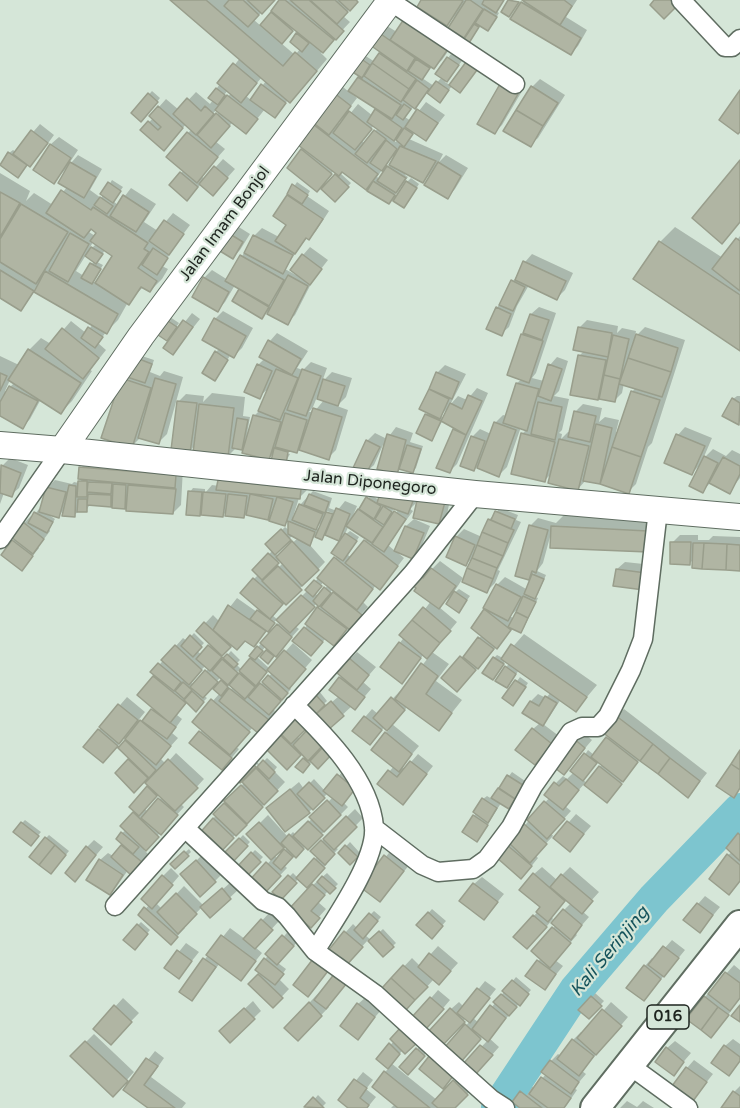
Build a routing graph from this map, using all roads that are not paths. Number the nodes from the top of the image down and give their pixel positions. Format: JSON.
{"nodes":[{"id":1,"x":391,"y":0,"type":"edge"},
{"id":2,"x":681,"y":0,"type":"edge"},
{"id":3,"x":740,"y":39,"type":"edge"},
{"id":4,"x":515,"y":84,"type":"dead end"},
{"id":5,"x":0,"y":446,"type":"edge"},
{"id":6,"x":62,"y":450,"type":"junction"},
{"id":7,"x":475,"y":494,"type":"junction"},
{"id":8,"x":658,"y":510,"type":"junction"},
{"id":9,"x":740,"y":517,"type":"edge"},
{"id":10,"x":0,"y":539,"type":"edge"},
{"id":11,"x":294,"y":705,"type":"junction"},
{"id":12,"x":185,"y":828,"type":"junction"},
{"id":13,"x":374,"y":828,"type":"junction"},
{"id":14,"x":115,"y":906,"type":"dead end"},
{"id":15,"x":740,"y":925,"type":"edge"},
{"id":16,"x":315,"y":951,"type":"junction"},
{"id":17,"x":629,"y":1065,"type":"junction"},
{"id":18,"x":498,"y":1103,"type":"edge"},
{"id":19,"x":595,"y":1108,"type":"edge"},
{"id":20,"x":688,"y":1108,"type":"edge"}],
"edges":[{"from":1,"to":4,"type":"street"},
{"from":1,"to":6,"type":"main road","name":"Jalan Imam Bonjol"},
{"from":2,"to":3,"type":"street"},
{"from":5,"to":6,"type":"main road","name":"Jalan Diponegoro"},
{"from":6,"to":7,"type":"main road","name":"Jalan Diponegoro"},
{"from":6,"to":10,"type":"street"},
{"from":7,"to":8,"type":"main road","name":"Jalan Diponegoro"},
{"from":7,"to":11,"type":"street"},
{"from":8,"to":9,"type":"main road","name":"Jalan Diponegoro"},
{"from":8,"to":13,"type":"street"},
{"from":11,"to":12,"type":"street"},
{"from":11,"to":13,"type":"street"},
{"from":12,"to":14,"type":"street"},
{"from":12,"to":16,"type":"street"},
{"from":13,"to":16,"type":"street"},
{"from":15,"to":17,"type":"main road","number":"016"},
{"from":16,"to":18,"type":"street"},
{"from":17,"to":19,"type":"main road","number":"016"},
{"from":17,"to":20,"type":"street"}]}
